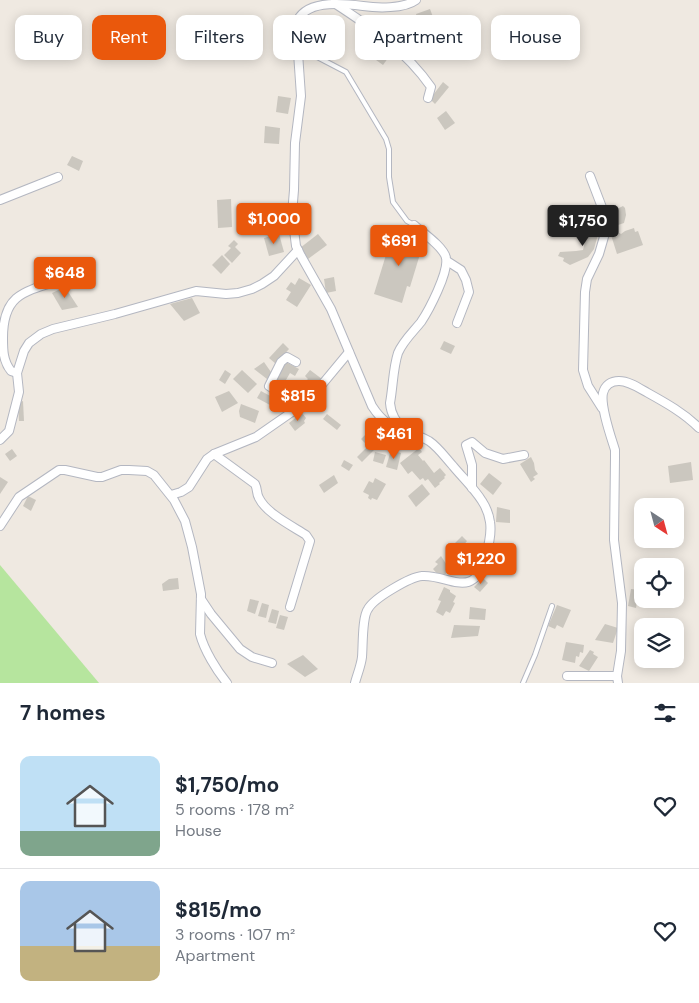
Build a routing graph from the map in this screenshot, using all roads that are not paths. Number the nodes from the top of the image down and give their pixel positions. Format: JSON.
{"nodes":[{"id":1,"x":416,"y":0,"type":"edge"},
{"id":2,"x":332,"y":1,"type":"junction"},
{"id":3,"x":300,"y":15,"type":"edge"},
{"id":4,"x":299,"y":60,"type":"edge"},
{"id":5,"x":323,"y":60,"type":"edge"},
{"id":6,"x":428,"y":98,"type":"dead end"},
{"id":7,"x":590,"y":176,"type":"dead end"},
{"id":8,"x":58,"y":177,"type":"dead end"},
{"id":9,"x":0,"y":200,"type":"edge"},
{"id":10,"x":414,"y":225,"type":"joint"},
{"id":11,"x":298,"y":250,"type":"junction"},
{"id":12,"x":447,"y":261,"type":"junction"},
{"id":13,"x":55,"y":282,"type":"dead end"},
{"id":14,"x":457,"y":323,"type":"dead end"},
{"id":15,"x":349,"y":352,"type":"junction"},
{"id":16,"x":296,"y":362,"type":"dead end"},
{"id":17,"x":17,"y":373,"type":"junction"},
{"id":18,"x":302,"y":405,"type":"junction"},
{"id":19,"x":604,"y":412,"type":"junction"},
{"id":20,"x":699,"y":428,"type":"edge"},
{"id":21,"x":405,"y":432,"type":"junction"},
{"id":22,"x":0,"y":440,"type":"edge"},
{"id":23,"x":214,"y":454,"type":"junction"},
{"id":24,"x":524,"y":456,"type":"dead end"},
{"id":25,"x":472,"y":488,"type":"junction"},
{"id":26,"x":171,"y":495,"type":"junction"},
{"id":27,"x":0,"y":526,"type":"edge"},
{"id":28,"x":201,"y":599,"type":"junction"},
{"id":29,"x":552,"y":606,"type":"dead end"},
{"id":30,"x":290,"y":607,"type":"dead end"},
{"id":31,"x":272,"y":663,"type":"dead end"},
{"id":32,"x":566,"y":676,"type":"dead end"},
{"id":33,"x":617,"y":679,"type":"edge"},
{"id":34,"x":227,"y":683,"type":"edge"},
{"id":35,"x":354,"y":683,"type":"edge"},
{"id":36,"x":523,"y":683,"type":"edge"}],
"edges":[{"from":1,"to":2,"type":"street"},
{"from":2,"to":3,"type":"street"},
{"from":2,"to":6,"type":"street"},
{"from":4,"to":11,"type":"street"},
{"from":5,"to":10,"type":"lane"},
{"from":7,"to":19,"type":"street"},
{"from":8,"to":9,"type":"street"},
{"from":10,"to":12,"type":"street"},
{"from":11,"to":15,"type":"street"},
{"from":11,"to":17,"type":"street"},
{"from":12,"to":14,"type":"street"},
{"from":12,"to":21,"type":"street"},
{"from":13,"to":17,"type":"street"},
{"from":15,"to":18,"type":"street"},
{"from":15,"to":21,"type":"street"},
{"from":16,"to":18,"type":"street"},
{"from":17,"to":22,"type":"street"},
{"from":18,"to":23,"type":"street"},
{"from":19,"to":20,"type":"street"},
{"from":19,"to":33,"type":"street"},
{"from":21,"to":25,"type":"street"},
{"from":23,"to":26,"type":"street"},
{"from":23,"to":30,"type":"street"},
{"from":24,"to":25,"type":"street"},
{"from":25,"to":35,"type":"street"},
{"from":26,"to":27,"type":"street"},
{"from":26,"to":28,"type":"street"},
{"from":28,"to":31,"type":"street"},
{"from":28,"to":34,"type":"street"},
{"from":29,"to":36,"type":"lane"},
{"from":32,"to":33,"type":"street"}]}
